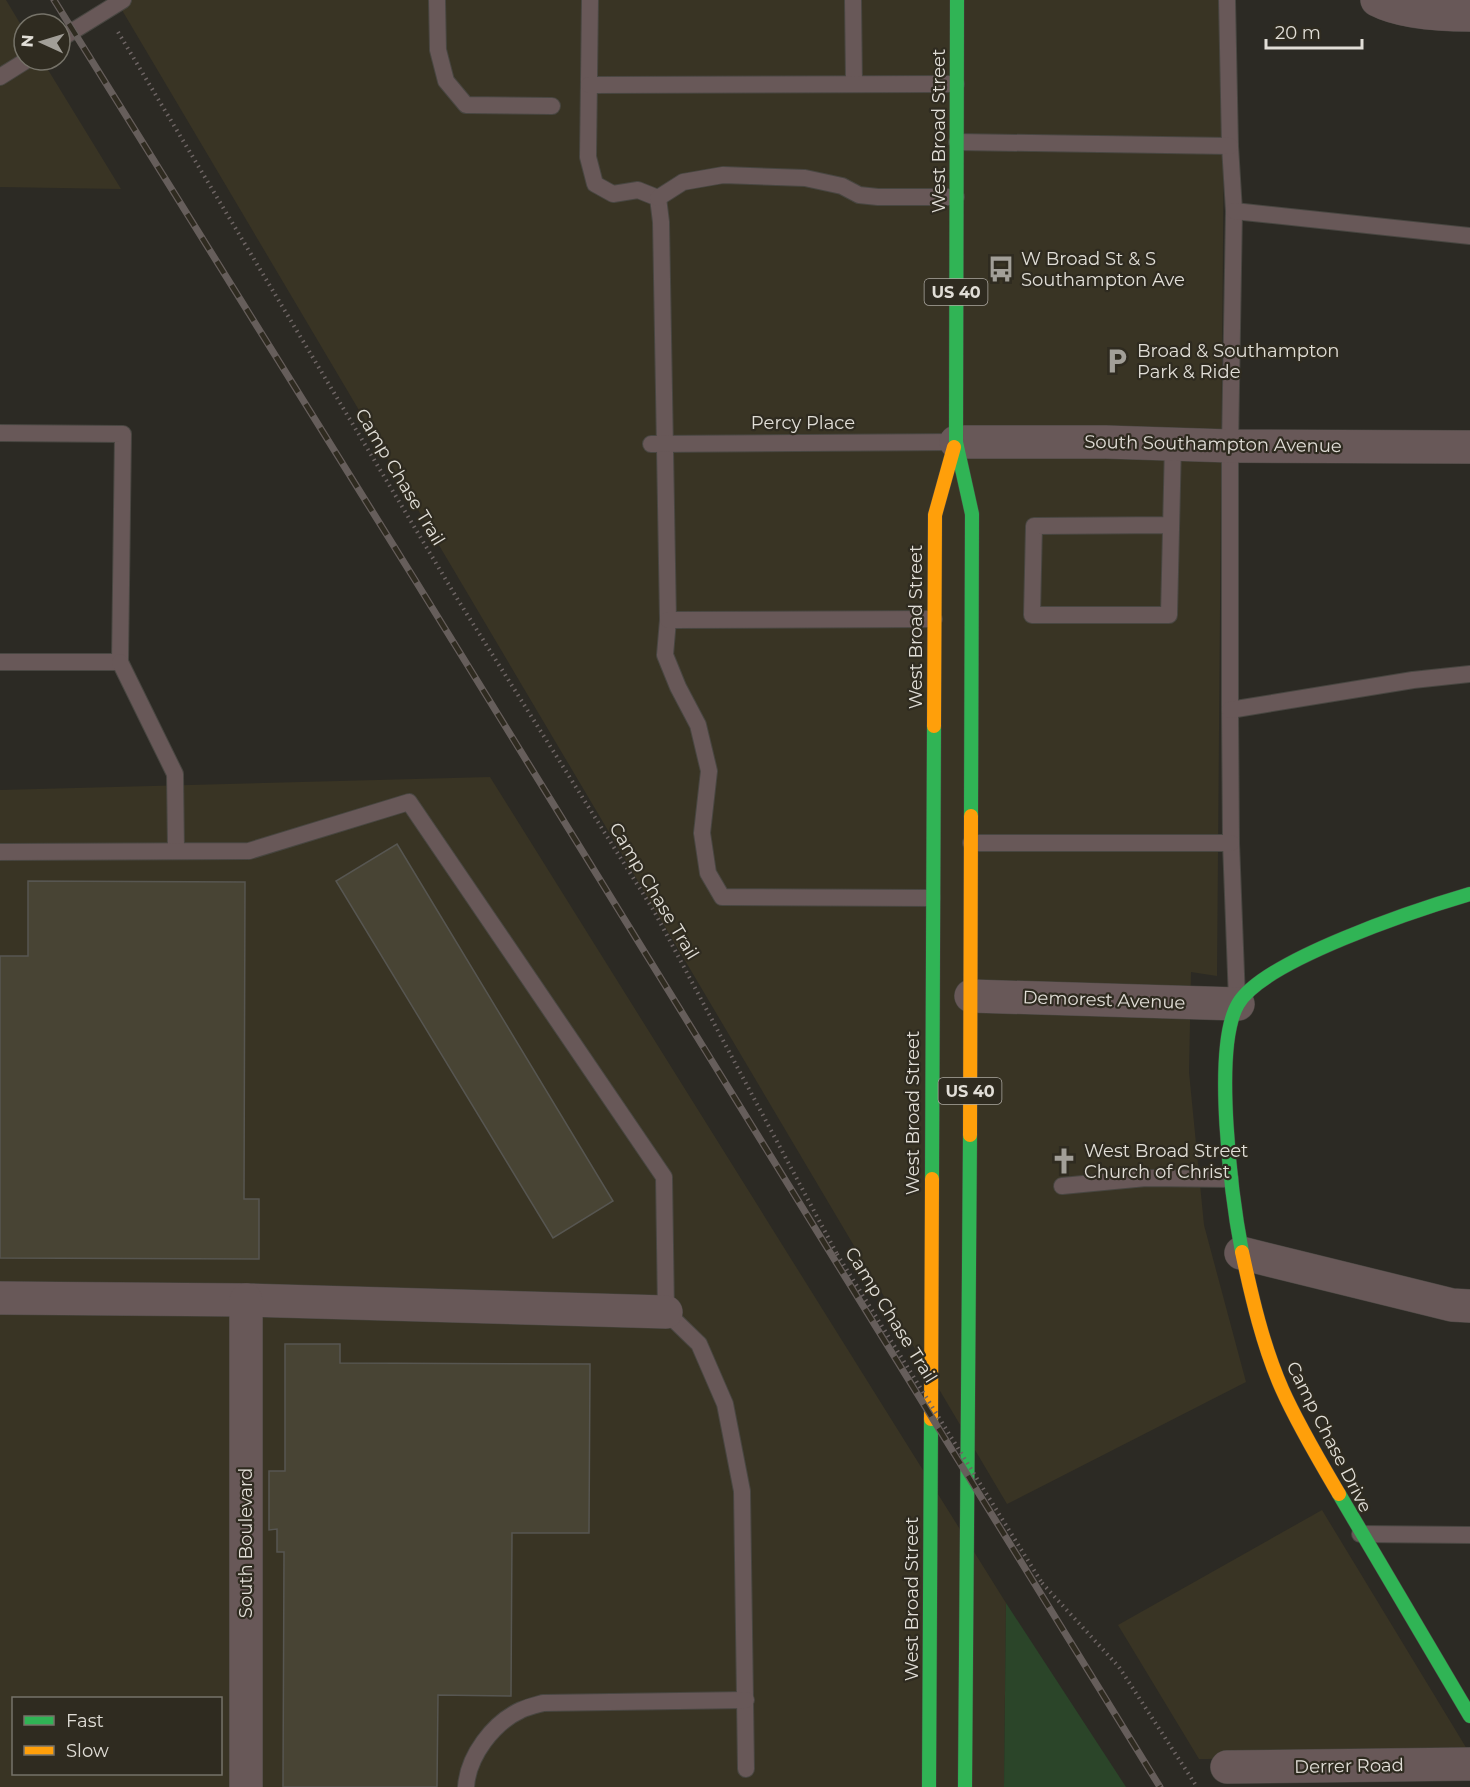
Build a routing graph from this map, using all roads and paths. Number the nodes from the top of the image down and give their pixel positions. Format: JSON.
{"nodes":[{"id":1,"x":123,"y":0,"type":"edge"},
{"id":2,"x":437,"y":0,"type":"edge"},
{"id":3,"x":590,"y":0,"type":"edge"},
{"id":4,"x":853,"y":0,"type":"edge"},
{"id":5,"x":957,"y":0,"type":"edge"},
{"id":6,"x":1227,"y":0,"type":"edge"},
{"id":7,"x":1377,"y":0,"type":"edge"},
{"id":8,"x":105,"y":11,"type":"junction"},
{"id":9,"x":1470,"y":15,"type":"edge"},
{"id":10,"x":72,"y":32,"type":"edge"},
{"id":11,"x":854,"y":84,"type":"junction"},
{"id":12,"x":956,"y":84,"type":"junction"},
{"id":13,"x":589,"y":86,"type":"junction"},
{"id":14,"x":552,"y":106,"type":"dead end"},
{"id":15,"x":957,"y":142,"type":"junction"},
{"id":16,"x":1230,"y":146,"type":"junction"},
{"id":17,"x":956,"y":197,"type":"junction"},
{"id":18,"x":658,"y":198,"type":"junction"},
{"id":19,"x":1234,"y":211,"type":"junction"},
{"id":20,"x":1470,"y":236,"type":"edge"},
{"id":21,"x":0,"y":433,"type":"edge"},
{"id":22,"x":956,"y":442,"type":"junction"},
{"id":23,"x":658,"y":444,"type":"junction"},
{"id":24,"x":1173,"y":444,"type":"junction"},
{"id":25,"x":1230,"y":446,"type":"junction"},
{"id":26,"x":1470,"y":447,"type":"edge"},
{"id":27,"x":1170,"y":525,"type":"junction"},
{"id":28,"x":934,"y":619,"type":"junction"},
{"id":29,"x":668,"y":620,"type":"junction"},
{"id":30,"x":0,"y":662,"type":"edge"},
{"id":31,"x":120,"y":662,"type":"junction"},
{"id":32,"x":1470,"y":674,"type":"edge"},
{"id":33,"x":1230,"y":710,"type":"junction"},
{"id":34,"x":972,"y":843,"type":"junction"},
{"id":35,"x":1231,"y":843,"type":"junction"},
{"id":36,"x":176,"y":851,"type":"junction"},
{"id":37,"x":0,"y":852,"type":"edge"},
{"id":38,"x":1470,"y":894,"type":"edge"},
{"id":39,"x":932,"y":898,"type":"junction"},
{"id":40,"x":971,"y":996,"type":"junction"},
{"id":41,"x":1238,"y":1004,"type":"junction"},
{"id":42,"x":1230,"y":1179,"type":"junction"},
{"id":43,"x":1062,"y":1186,"type":"dead end"},
{"id":44,"x":1241,"y":1252,"type":"junction"},
{"id":45,"x":0,"y":1298,"type":"edge"},
{"id":46,"x":246,"y":1300,"type":"junction"},
{"id":47,"x":1470,"y":1306,"type":"edge"},
{"id":48,"x":666,"y":1312,"type":"junction"},
{"id":49,"x":1360,"y":1534,"type":"junction"},
{"id":50,"x":1470,"y":1535,"type":"edge"},
{"id":51,"x":746,"y":1701,"type":"junction"},
{"id":52,"x":1470,"y":1716,"type":"edge"},
{"id":53,"x":1470,"y":1764,"type":"edge"},
{"id":54,"x":1227,"y":1767,"type":"dead end"},
{"id":55,"x":746,"y":1769,"type":"dead end"},
{"id":56,"x":246,"y":1787,"type":"edge"},
{"id":57,"x":466,"y":1787,"type":"edge"},
{"id":58,"x":929,"y":1787,"type":"edge"},
{"id":59,"x":965,"y":1787,"type":"edge"},
{"id":60,"x":1197,"y":1787,"type":"edge"}],
"edges":[{"from":1,"to":8,"type":"lane"},
{"from":2,"to":14,"type":"lane"},
{"from":3,"to":13,"type":"lane"},
{"from":4,"to":11,"type":"lane"},
{"from":5,"to":12,"type":"main road","name":"West Broad Street","number":"US 40"},
{"from":6,"to":16,"type":"lane"},
{"from":7,"to":9,"type":"street"},
{"from":8,"to":10,"type":"lane"},
{"from":8,"to":60,"type":"path","name":"Camp Chase Trail","bridge":true},
{"from":11,"to":12,"type":"lane"},
{"from":11,"to":13,"type":"lane"},
{"from":12,"to":15,"type":"main road","name":"West Broad Street","number":"US 40"},
{"from":13,"to":18,"type":"lane"},
{"from":15,"to":16,"type":"lane"},
{"from":15,"to":17,"type":"main road","name":"West Broad Street","number":"US 40"},
{"from":16,"to":19,"type":"lane"},
{"from":17,"to":18,"type":"lane"},
{"from":17,"to":22,"type":"main road","name":"West Broad Street","number":"US 40"},
{"from":18,"to":23,"type":"lane"},
{"from":19,"to":20,"type":"lane"},
{"from":19,"to":25,"type":"lane"},
{"from":21,"to":31,"type":"lane"},
{"from":22,"to":23,"type":"lane","name":"Percy Place"},
{"from":22,"to":24,"type":"street","name":"South Southampton Avenue"},
{"from":22,"to":28,"type":"main road","name":"West Broad Street","number":"US 40"},
{"from":22,"to":34,"type":"main road","name":"West Broad Street","number":"US 40"},
{"from":23,"to":29,"type":"lane"},
{"from":24,"to":25,"type":"street","name":"South Southampton Avenue"},
{"from":24,"to":27,"type":"lane"},
{"from":25,"to":26,"type":"street","name":"South Southampton Avenue"},
{"from":25,"to":33,"type":"lane"},
{"from":27,"to":27,"type":"lane"},
{"from":28,"to":29,"type":"lane"},
{"from":28,"to":39,"type":"main road","name":"West Broad Street","number":"US 40"},
{"from":29,"to":39,"type":"lane"},
{"from":30,"to":31,"type":"lane"},
{"from":31,"to":36,"type":"lane"},
{"from":32,"to":33,"type":"lane"},
{"from":33,"to":35,"type":"lane"},
{"from":34,"to":35,"type":"lane"},
{"from":34,"to":40,"type":"main road","name":"West Broad Street","number":"US 40"},
{"from":35,"to":41,"type":"lane"},
{"from":36,"to":37,"type":"lane"},
{"from":36,"to":48,"type":"lane"},
{"from":38,"to":41,"type":"main road"},
{"from":39,"to":58,"type":"main road","name":"West Broad Street","number":"US 40"},
{"from":40,"to":41,"type":"street","name":"Demorest Avenue"},
{"from":40,"to":59,"type":"main road","name":"West Broad Street","number":"US 40"},
{"from":41,"to":42,"type":"main road","name":"Camp Chase Drive"},
{"from":42,"to":43,"type":"lane"},
{"from":42,"to":44,"type":"main road","name":"Camp Chase Drive"},
{"from":44,"to":47,"type":"street"},
{"from":44,"to":49,"type":"main road","name":"Camp Chase Drive"},
{"from":45,"to":46,"type":"street"},
{"from":46,"to":48,"type":"street"},
{"from":46,"to":56,"type":"street","name":"South Boulevard"},
{"from":48,"to":51,"type":"lane"},
{"from":49,"to":50,"type":"lane"},
{"from":49,"to":52,"type":"main road","name":"Camp Chase Drive"},
{"from":51,"to":55,"type":"lane"},
{"from":51,"to":57,"type":"lane"},
{"from":53,"to":54,"type":"street","name":"Derrer Road"}]}
